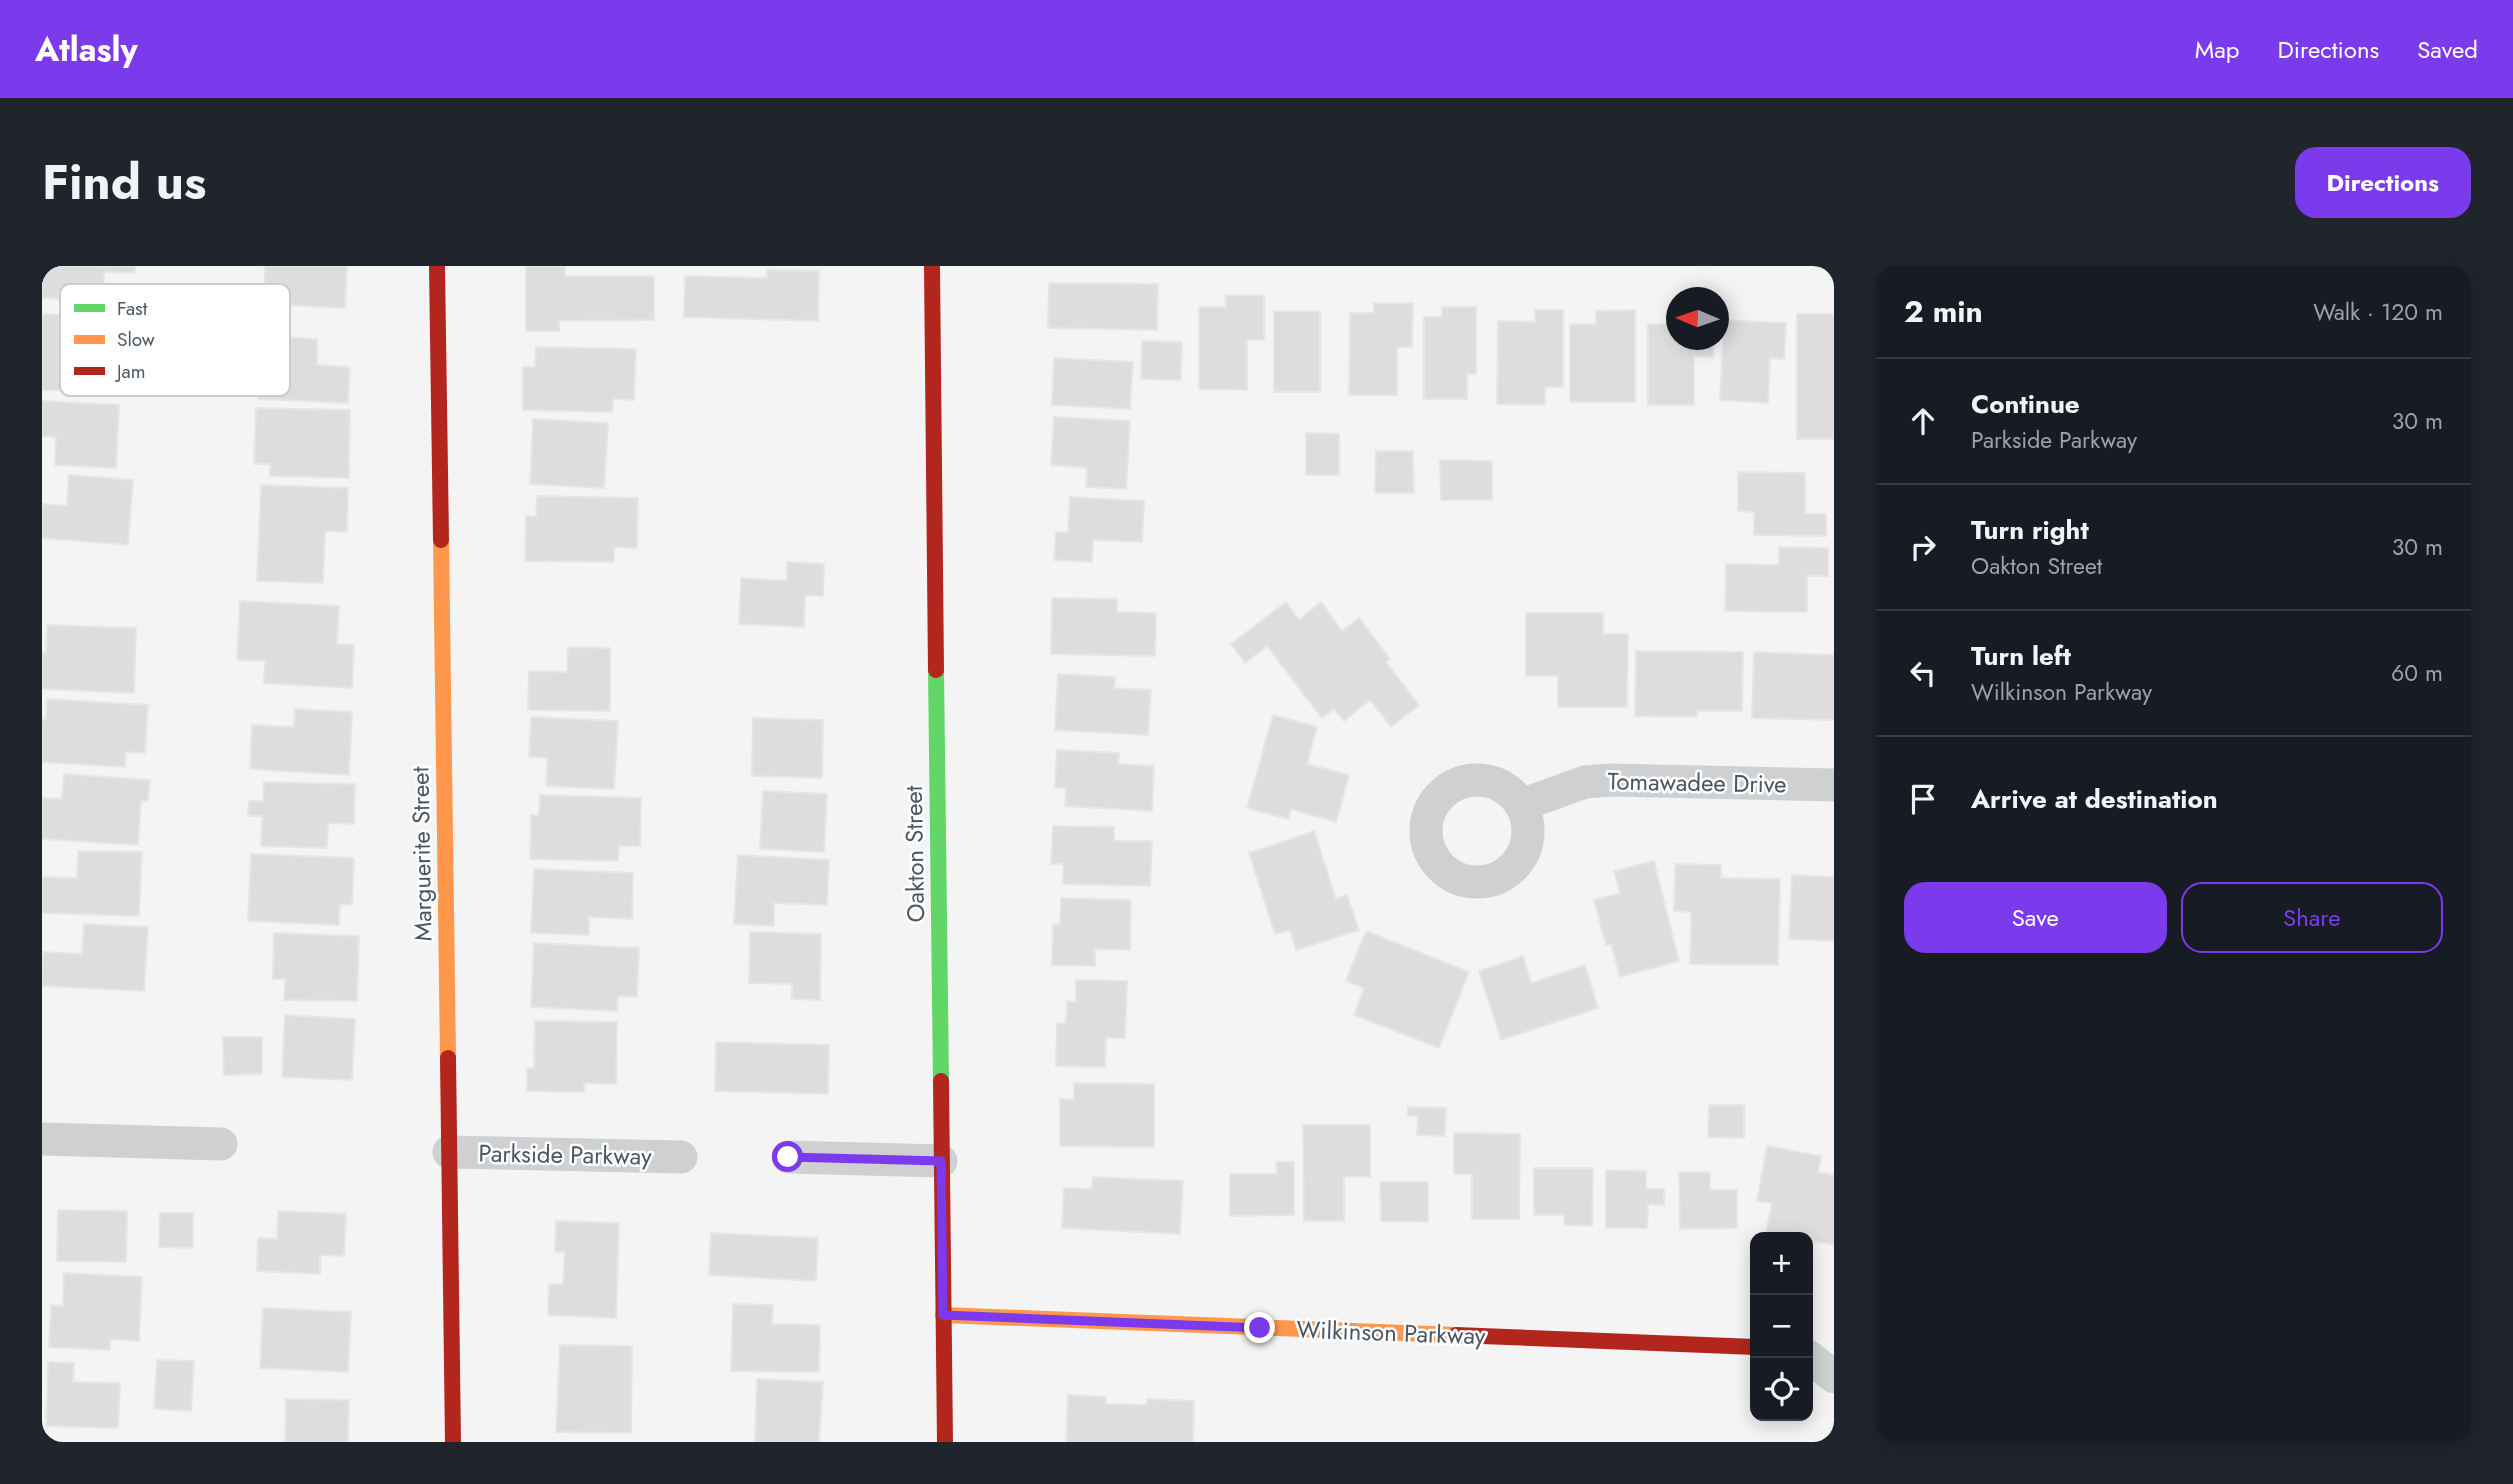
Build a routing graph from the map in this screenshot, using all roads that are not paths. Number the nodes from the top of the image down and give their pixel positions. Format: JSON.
{"nodes":[{"id":1,"x":437,"y":266,"type":"edge"},
{"id":2,"x":932,"y":266,"type":"edge"},
{"id":3,"x":1834,"y":785,"type":"edge"},
{"id":4,"x":1521,"y":805,"type":"dead end"},
{"id":5,"x":42,"y":1139,"type":"edge"},
{"id":6,"x":221,"y":1144,"type":"dead end"},
{"id":7,"x":449,"y":1152,"type":"junction"},
{"id":8,"x":681,"y":1157,"type":"dead end"},
{"id":9,"x":788,"y":1157,"type":"dead end"},
{"id":10,"x":941,"y":1161,"type":"junction"},
{"id":11,"x":943,"y":1315,"type":"junction"},
{"id":12,"x":1750,"y":1347,"type":"edge"},
{"id":13,"x":1810,"y":1358,"type":"edge"},
{"id":14,"x":1834,"y":1377,"type":"edge"},
{"id":15,"x":453,"y":1442,"type":"edge"},
{"id":16,"x":945,"y":1442,"type":"edge"}],
"edges":[{"from":1,"to":7,"type":"street","name":"Marguerite Street"},
{"from":2,"to":10,"type":"street","name":"Oakton Street"},
{"from":3,"to":4,"type":"street","name":"Tomawadee Drive"},
{"from":5,"to":6,"type":"street"},
{"from":7,"to":8,"type":"street","name":"Parkside Parkway"},
{"from":7,"to":15,"type":"street","name":"Marguerite Street"},
{"from":9,"to":10,"type":"street"},
{"from":10,"to":11,"type":"street","name":"Oakton Street"},
{"from":11,"to":12,"type":"street","name":"Wilkinson Parkway"},
{"from":11,"to":16,"type":"street","name":"Oakton Street"},
{"from":13,"to":14,"type":"street"}]}
